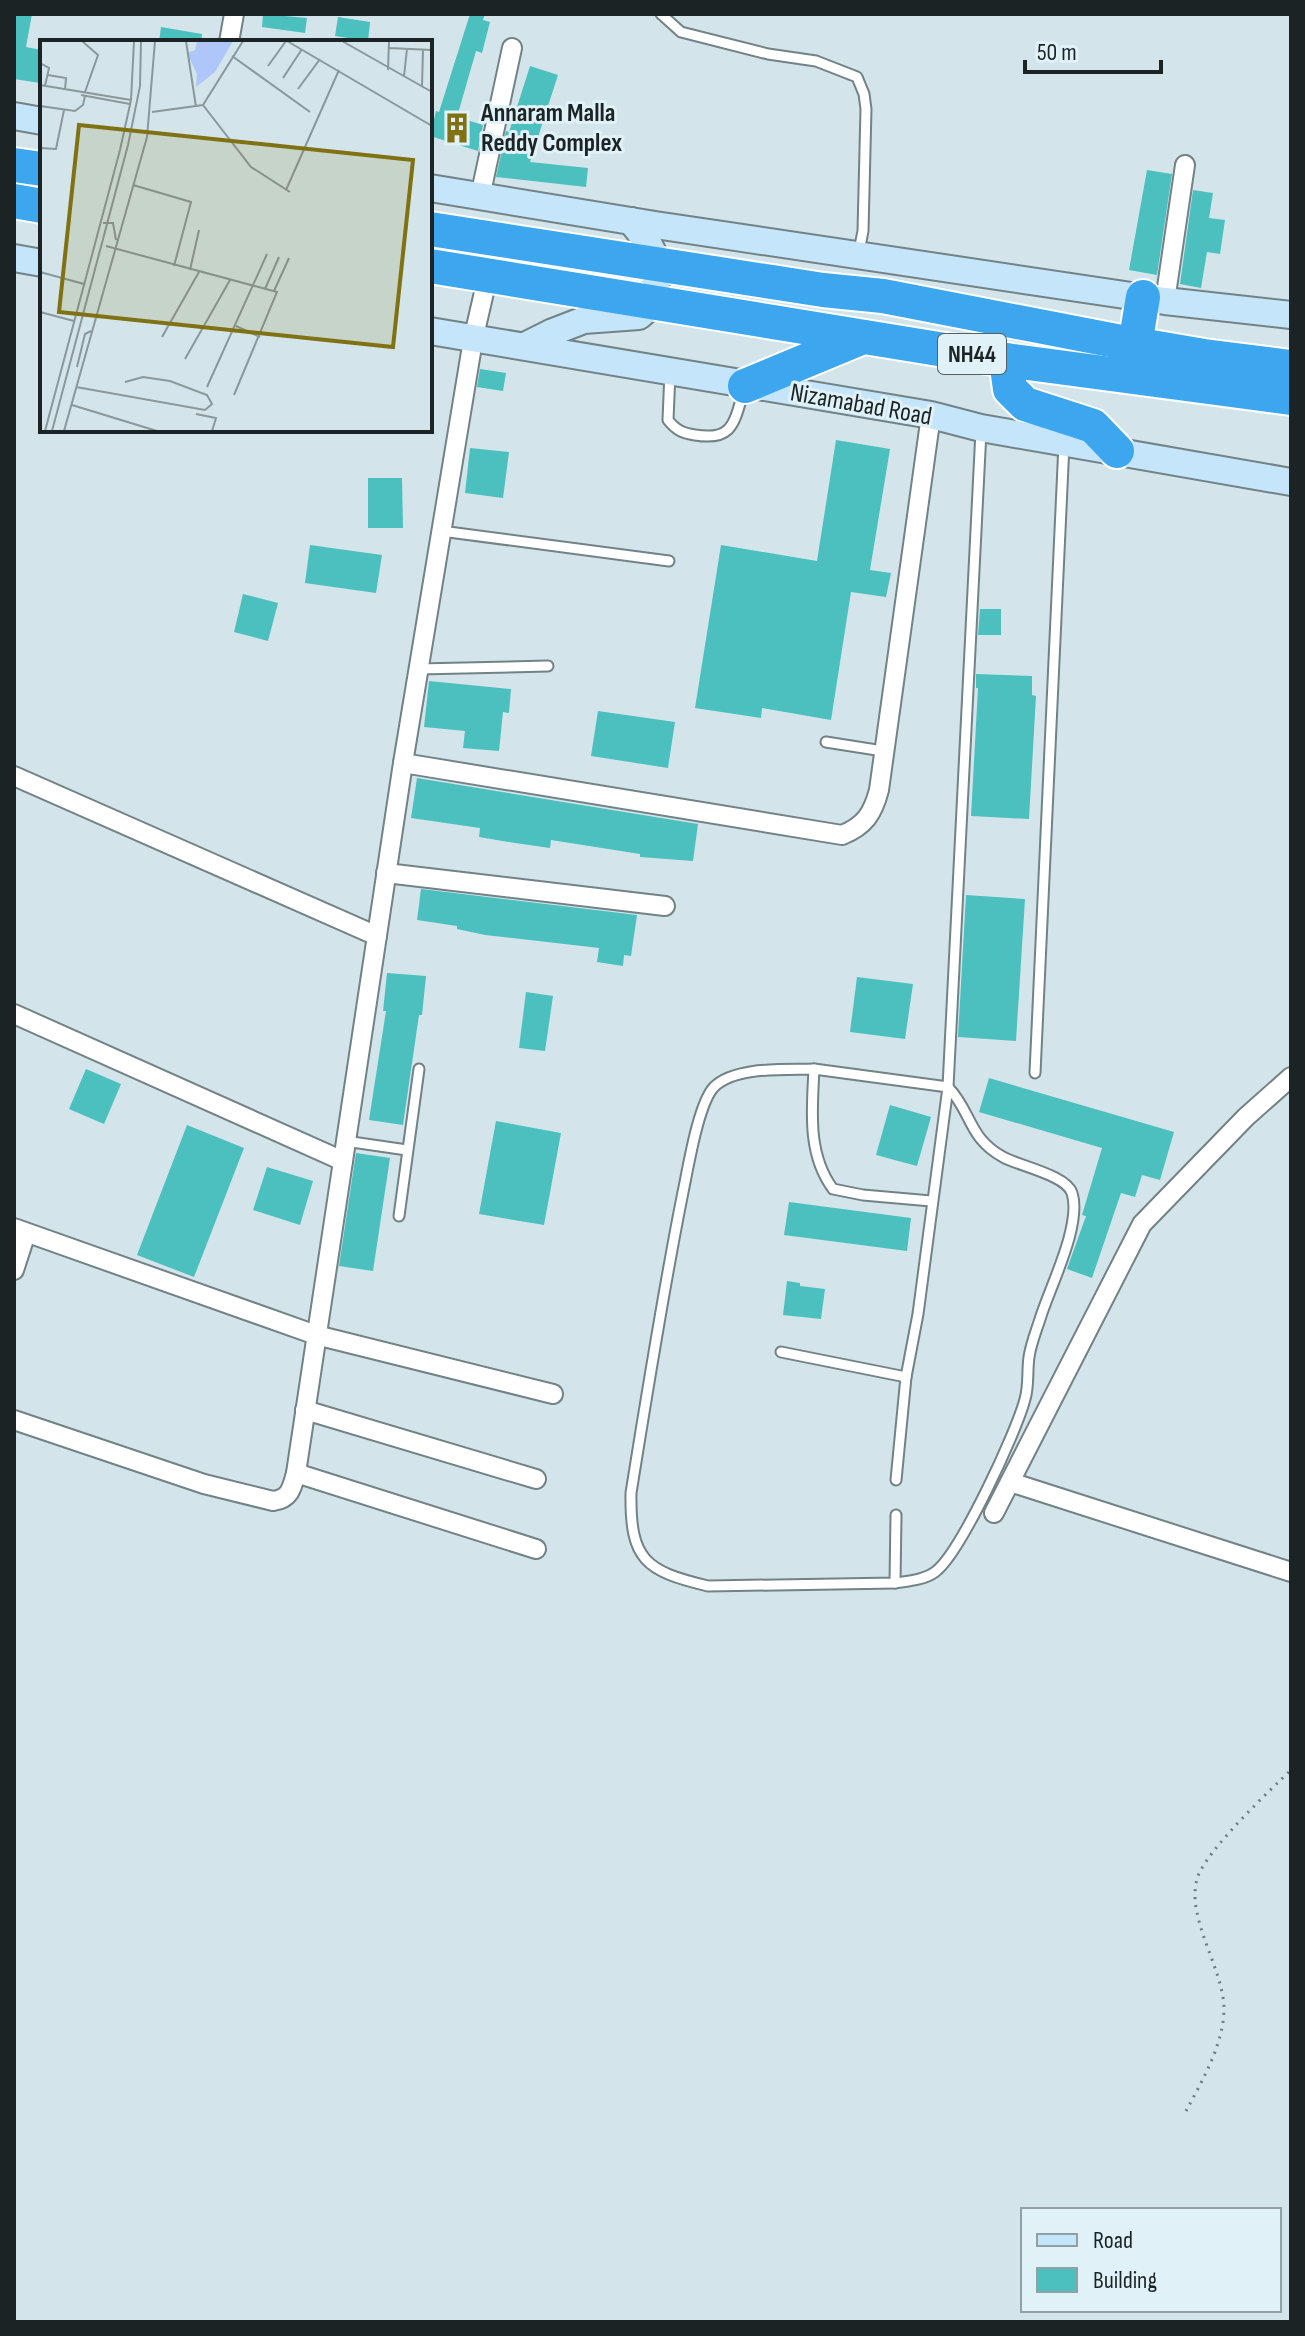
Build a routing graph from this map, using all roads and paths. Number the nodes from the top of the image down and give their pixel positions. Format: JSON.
{"nodes":[{"id":1,"x":234,"y":14,"type":"edge"},
{"id":2,"x":661,"y":14,"type":"edge"},
{"id":3,"x":229,"y":40,"type":"edge"},
{"id":4,"x":512,"y":48,"type":"dead end"},
{"id":5,"x":14,"y":116,"type":"edge"},
{"id":6,"x":40,"y":121,"type":"edge"},
{"id":7,"x":14,"y":165,"type":"edge"},
{"id":8,"x":1185,"y":165,"type":"dead end"},
{"id":9,"x":40,"y":169,"type":"edge"},
{"id":10,"x":432,"y":188,"type":"edge"},
{"id":11,"x":480,"y":197,"type":"junction"},
{"id":12,"x":14,"y":201,"type":"edge"},
{"id":13,"x":40,"y":206,"type":"edge"},
{"id":14,"x":631,"y":221,"type":"junction"},
{"id":15,"x":432,"y":229,"type":"edge"},
{"id":16,"x":859,"y":255,"type":"junction"},
{"id":17,"x":14,"y":258,"type":"edge"},
{"id":18,"x":40,"y":263,"type":"edge"},
{"id":19,"x":432,"y":266,"type":"edge"},
{"id":20,"x":658,"y":266,"type":"junction"},
{"id":21,"x":711,"y":274,"type":"junction"},
{"id":22,"x":488,"y":275,"type":"junction"},
{"id":23,"x":1154,"y":299,"type":"junction"},
{"id":24,"x":654,"y":303,"type":"junction"},
{"id":25,"x":703,"y":311,"type":"junction"},
{"id":26,"x":1291,"y":315,"type":"edge"},
{"id":27,"x":432,"y":331,"type":"edge"},
{"id":28,"x":863,"y":337,"type":"junction"},
{"id":29,"x":473,"y":340,"type":"junction"},
{"id":30,"x":1135,"y":345,"type":"junction"},
{"id":31,"x":525,"y":346,"type":"junction"},
{"id":32,"x":1006,"y":360,"type":"junction"},
{"id":33,"x":1291,"y":367,"type":"edge"},
{"id":34,"x":670,"y":370,"type":"junction"},
{"id":35,"x":745,"y":386,"type":"junction"},
{"id":36,"x":1291,"y":398,"type":"edge"},
{"id":37,"x":931,"y":415,"type":"junction"},
{"id":38,"x":981,"y":428,"type":"junction"},
{"id":39,"x":1064,"y":441,"type":"junction"},
{"id":40,"x":1117,"y":451,"type":"junction"},
{"id":41,"x":1291,"y":482,"type":"edge"},
{"id":42,"x":441,"y":531,"type":"junction"},
{"id":43,"x":669,"y":561,"type":"dead end"},
{"id":44,"x":548,"y":666,"type":"dead end"},
{"id":45,"x":418,"y":669,"type":"junction"},
{"id":46,"x":826,"y":742,"type":"dead end"},
{"id":47,"x":883,"y":751,"type":"junction"},
{"id":48,"x":403,"y":763,"type":"junction"},
{"id":49,"x":14,"y":776,"type":"edge"},
{"id":50,"x":386,"y":873,"type":"junction"},
{"id":51,"x":665,"y":906,"type":"dead end"},
{"id":52,"x":377,"y":936,"type":"junction"},
{"id":53,"x":14,"y":1014,"type":"edge"},
{"id":54,"x":419,"y":1069,"type":"dead end"},
{"id":55,"x":814,"y":1069,"type":"junction"},
{"id":56,"x":1035,"y":1073,"type":"dead end"},
{"id":57,"x":1291,"y":1077,"type":"edge"},
{"id":58,"x":948,"y":1087,"type":"junction"},
{"id":59,"x":345,"y":1141,"type":"junction"},
{"id":60,"x":407,"y":1150,"type":"junction"},
{"id":61,"x":343,"y":1161,"type":"junction"},
{"id":62,"x":931,"y":1201,"type":"junction"},
{"id":63,"x":399,"y":1216,"type":"dead end"},
{"id":64,"x":20,"y":1230,"type":"edge"},
{"id":65,"x":14,"y":1270,"type":"edge"},
{"id":66,"x":316,"y":1335,"type":"junction"},
{"id":67,"x":781,"y":1352,"type":"dead end"},
{"id":68,"x":906,"y":1377,"type":"junction"},
{"id":69,"x":553,"y":1394,"type":"dead end"},
{"id":70,"x":305,"y":1410,"type":"junction"},
{"id":71,"x":14,"y":1420,"type":"edge"},
{"id":72,"x":296,"y":1473,"type":"junction"},
{"id":73,"x":536,"y":1479,"type":"dead end"},
{"id":74,"x":896,"y":1480,"type":"dead end"},
{"id":75,"x":1010,"y":1482,"type":"junction"},
{"id":76,"x":994,"y":1513,"type":"dead end"},
{"id":77,"x":896,"y":1515,"type":"dead end"},
{"id":78,"x":536,"y":1549,"type":"dead end"},
{"id":79,"x":1291,"y":1572,"type":"edge"},
{"id":80,"x":895,"y":1583,"type":"junction"},
{"id":81,"x":1291,"y":1770,"type":"edge"},
{"id":82,"x":1186,"y":2111,"type":"dead end"}],
"edges":[{"from":1,"to":3,"type":"street"},
{"from":2,"to":16,"type":"lane"},
{"from":4,"to":11,"type":"street"},
{"from":5,"to":6,"type":"main road"},
{"from":7,"to":9,"type":"highway"},
{"from":8,"to":23,"type":"street"},
{"from":10,"to":11,"type":"main road"},
{"from":11,"to":14,"type":"main road"},
{"from":12,"to":13,"type":"highway"},
{"from":14,"to":16,"type":"main road"},
{"from":14,"to":20,"type":"main road"},
{"from":15,"to":20,"type":"highway","number":"NH44"},
{"from":16,"to":23,"type":"main road"},
{"from":17,"to":18,"type":"main road"},
{"from":19,"to":22,"type":"highway","number":"NH44"},
{"from":20,"to":21,"type":"highway","number":"NH44"},
{"from":20,"to":24,"type":"main road"},
{"from":21,"to":25,"type":"highway"},
{"from":21,"to":30,"type":"highway","number":"NH44"},
{"from":22,"to":24,"type":"highway","number":"NH44"},
{"from":22,"to":29,"type":"street"},
{"from":23,"to":26,"type":"main road"},
{"from":23,"to":30,"type":"highway"},
{"from":24,"to":25,"type":"highway","number":"NH44"},
{"from":24,"to":31,"type":"main road"},
{"from":25,"to":28,"type":"highway","number":"NH44"},
{"from":27,"to":29,"type":"main road","name":"Nizamabad Road"},
{"from":28,"to":32,"type":"highway","number":"NH44"},
{"from":28,"to":35,"type":"highway"},
{"from":29,"to":31,"type":"main road","name":"Nizamabad Road"},
{"from":29,"to":42,"type":"street"},
{"from":30,"to":33,"type":"highway","number":"NH44"},
{"from":31,"to":34,"type":"main road","name":"Nizamabad Road"},
{"from":32,"to":36,"type":"highway","number":"NH44"},
{"from":32,"to":40,"type":"highway"},
{"from":34,"to":35,"type":"main road","name":"Nizamabad Road"},
{"from":34,"to":35,"type":"lane"},
{"from":35,"to":37,"type":"main road","name":"Nizamabad Road"},
{"from":37,"to":38,"type":"main road","name":"Nizamabad Road"},
{"from":37,"to":47,"type":"street"},
{"from":38,"to":39,"type":"main road","name":"Nizamabad Road"},
{"from":38,"to":58,"type":"lane"},
{"from":39,"to":40,"type":"main road","name":"Nizamabad Road"},
{"from":39,"to":56,"type":"lane"},
{"from":40,"to":41,"type":"main road","name":"Nizamabad Road"},
{"from":42,"to":43,"type":"lane"},
{"from":42,"to":45,"type":"street"},
{"from":44,"to":45,"type":"lane"},
{"from":45,"to":48,"type":"street"},
{"from":46,"to":47,"type":"lane"},
{"from":47,"to":48,"type":"street"},
{"from":48,"to":50,"type":"street"},
{"from":49,"to":52,"type":"street"},
{"from":50,"to":51,"type":"street"},
{"from":50,"to":52,"type":"street"},
{"from":52,"to":59,"type":"street"},
{"from":53,"to":61,"type":"street"},
{"from":54,"to":60,"type":"lane"},
{"from":55,"to":58,"type":"lane"},
{"from":55,"to":62,"type":"lane"},
{"from":55,"to":80,"type":"lane"},
{"from":57,"to":75,"type":"street"},
{"from":58,"to":62,"type":"lane"},
{"from":58,"to":80,"type":"lane"},
{"from":59,"to":60,"type":"lane"},
{"from":59,"to":61,"type":"street"},
{"from":60,"to":63,"type":"lane"},
{"from":61,"to":66,"type":"street"},
{"from":62,"to":68,"type":"lane"},
{"from":64,"to":65,"type":"street"},
{"from":64,"to":66,"type":"street"},
{"from":66,"to":69,"type":"street"},
{"from":66,"to":70,"type":"street"},
{"from":67,"to":68,"type":"lane"},
{"from":68,"to":74,"type":"lane"},
{"from":70,"to":72,"type":"street"},
{"from":70,"to":73,"type":"street"},
{"from":71,"to":72,"type":"street"},
{"from":72,"to":78,"type":"street"},
{"from":75,"to":76,"type":"street"},
{"from":75,"to":79,"type":"street"},
{"from":77,"to":80,"type":"lane"},
{"from":81,"to":82,"type":"path"}]}
